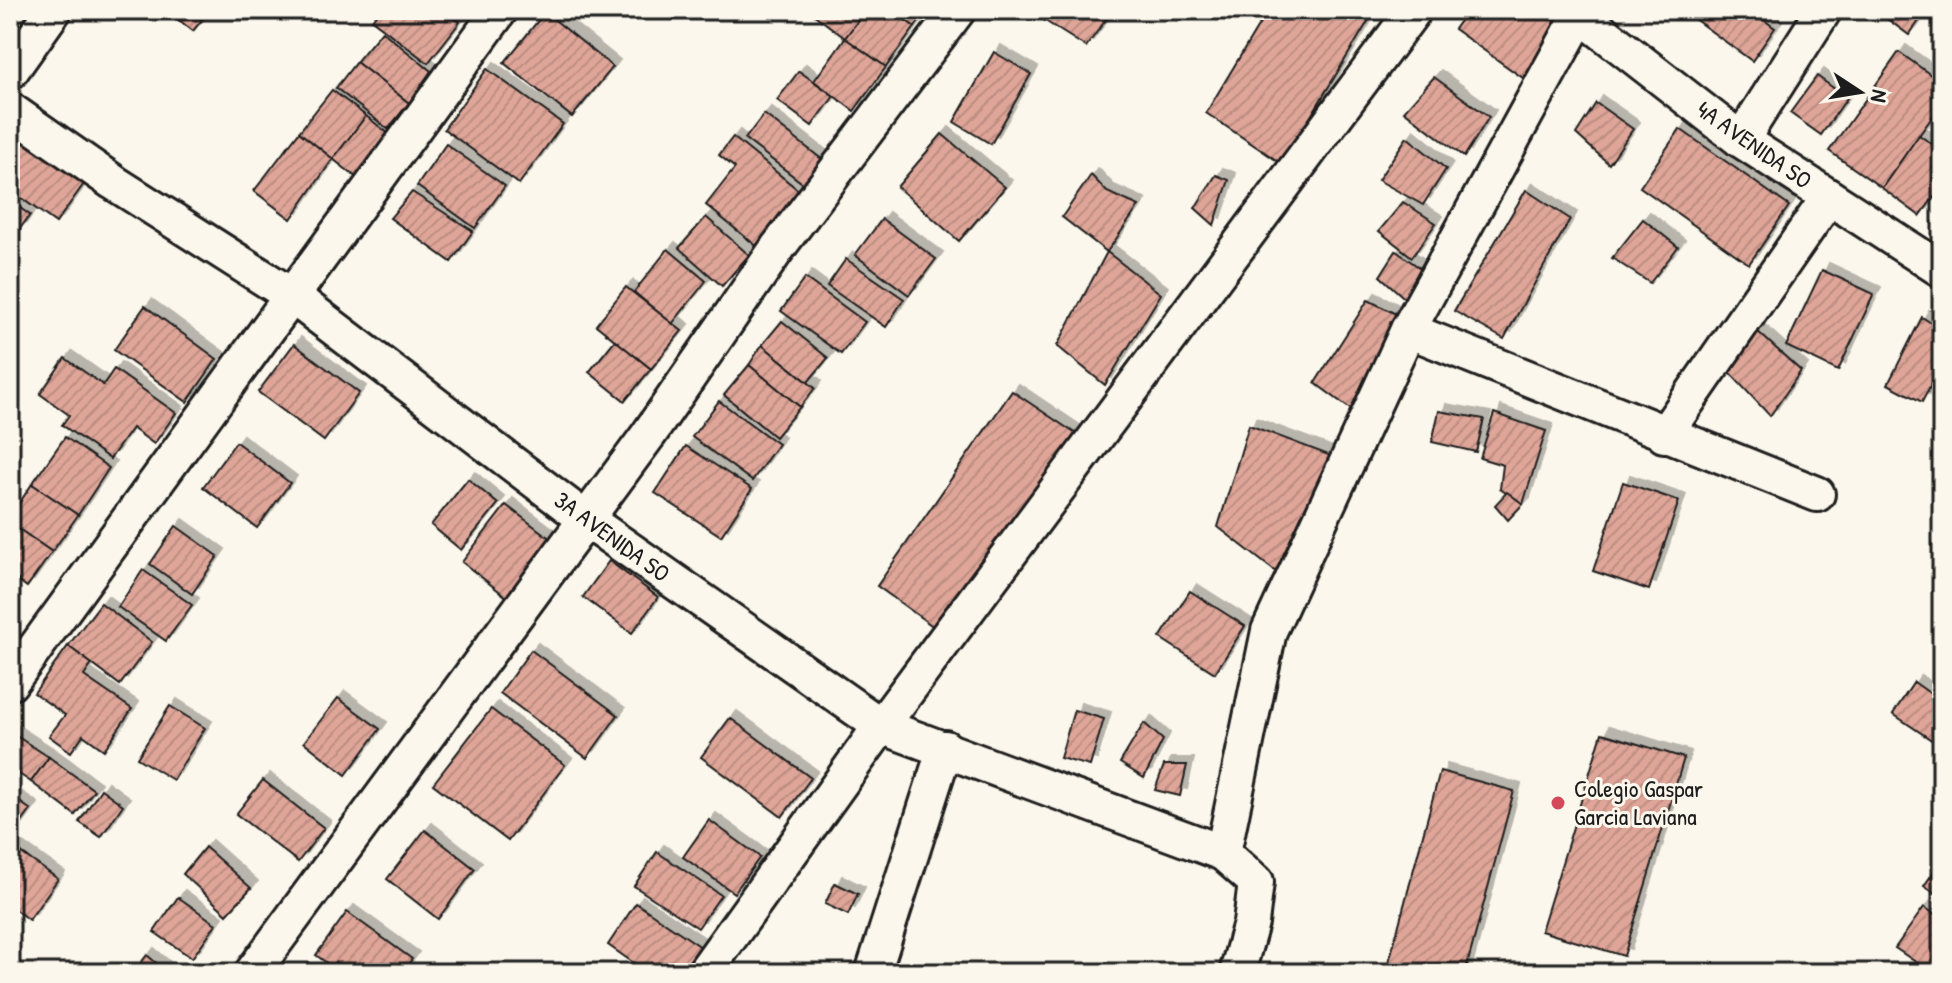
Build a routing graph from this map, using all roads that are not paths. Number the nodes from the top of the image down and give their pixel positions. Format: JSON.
{"nodes":[{"id":1,"x":54,"y":10,"type":"edge"},
{"id":2,"x":500,"y":10,"type":"edge"},
{"id":3,"x":958,"y":10,"type":"edge"},
{"id":4,"x":1414,"y":10,"type":"edge"},
{"id":5,"x":1824,"y":10,"type":"edge"},
{"id":6,"x":1577,"y":12,"type":"edge"},
{"id":7,"x":10,"y":72,"type":"edge"},
{"id":8,"x":10,"y":110,"type":"edge"},
{"id":9,"x":1741,"y":140,"type":"junction"},
{"id":10,"x":1829,"y":197,"type":"junction"},
{"id":11,"x":1942,"y":270,"type":"edge"},
{"id":12,"x":292,"y":296,"type":"junction"},
{"id":13,"x":1408,"y":330,"type":"junction"},
{"id":14,"x":1664,"y":435,"type":"junction"},
{"id":15,"x":1817,"y":494,"type":"dead end"},
{"id":16,"x":584,"y":518,"type":"junction"},
{"id":17,"x":10,"y":683,"type":"edge"},
{"id":18,"x":881,"y":726,"type":"junction"},
{"id":19,"x":945,"y":748,"type":"junction"},
{"id":20,"x":1223,"y":853,"type":"junction"},
{"id":21,"x":252,"y":973,"type":"edge"},
{"id":22,"x":704,"y":973,"type":"edge"},
{"id":23,"x":873,"y":973,"type":"edge"},
{"id":24,"x":1237,"y":973,"type":"edge"}],
"edges":[{"from":1,"to":7,"type":"street"},
{"from":2,"to":12,"type":"street"},
{"from":3,"to":16,"type":"street"},
{"from":4,"to":18,"type":"street"},
{"from":5,"to":9,"type":"street"},
{"from":6,"to":9,"type":"street","name":"4A AVENIDA SO"},
{"from":6,"to":13,"type":"street"},
{"from":8,"to":12,"type":"street","name":"3A AVENIDA SO"},
{"from":9,"to":10,"type":"street","name":"4A AVENIDA SO"},
{"from":10,"to":11,"type":"street","name":"4A AVENIDA SO"},
{"from":10,"to":14,"type":"street"},
{"from":12,"to":16,"type":"street","name":"3A AVENIDA SO"},
{"from":12,"to":17,"type":"street"},
{"from":13,"to":14,"type":"street"},
{"from":13,"to":20,"type":"street"},
{"from":14,"to":15,"type":"street"},
{"from":16,"to":18,"type":"street","name":"3A AVENIDA SO"},
{"from":16,"to":21,"type":"street"},
{"from":18,"to":19,"type":"street","name":"3A AVENIDA SO"},
{"from":18,"to":22,"type":"street"},
{"from":19,"to":20,"type":"street","name":"3A AVENIDA SO"},
{"from":19,"to":23,"type":"street"},
{"from":20,"to":24,"type":"street","name":"3A AVENIDA SO"}]}
